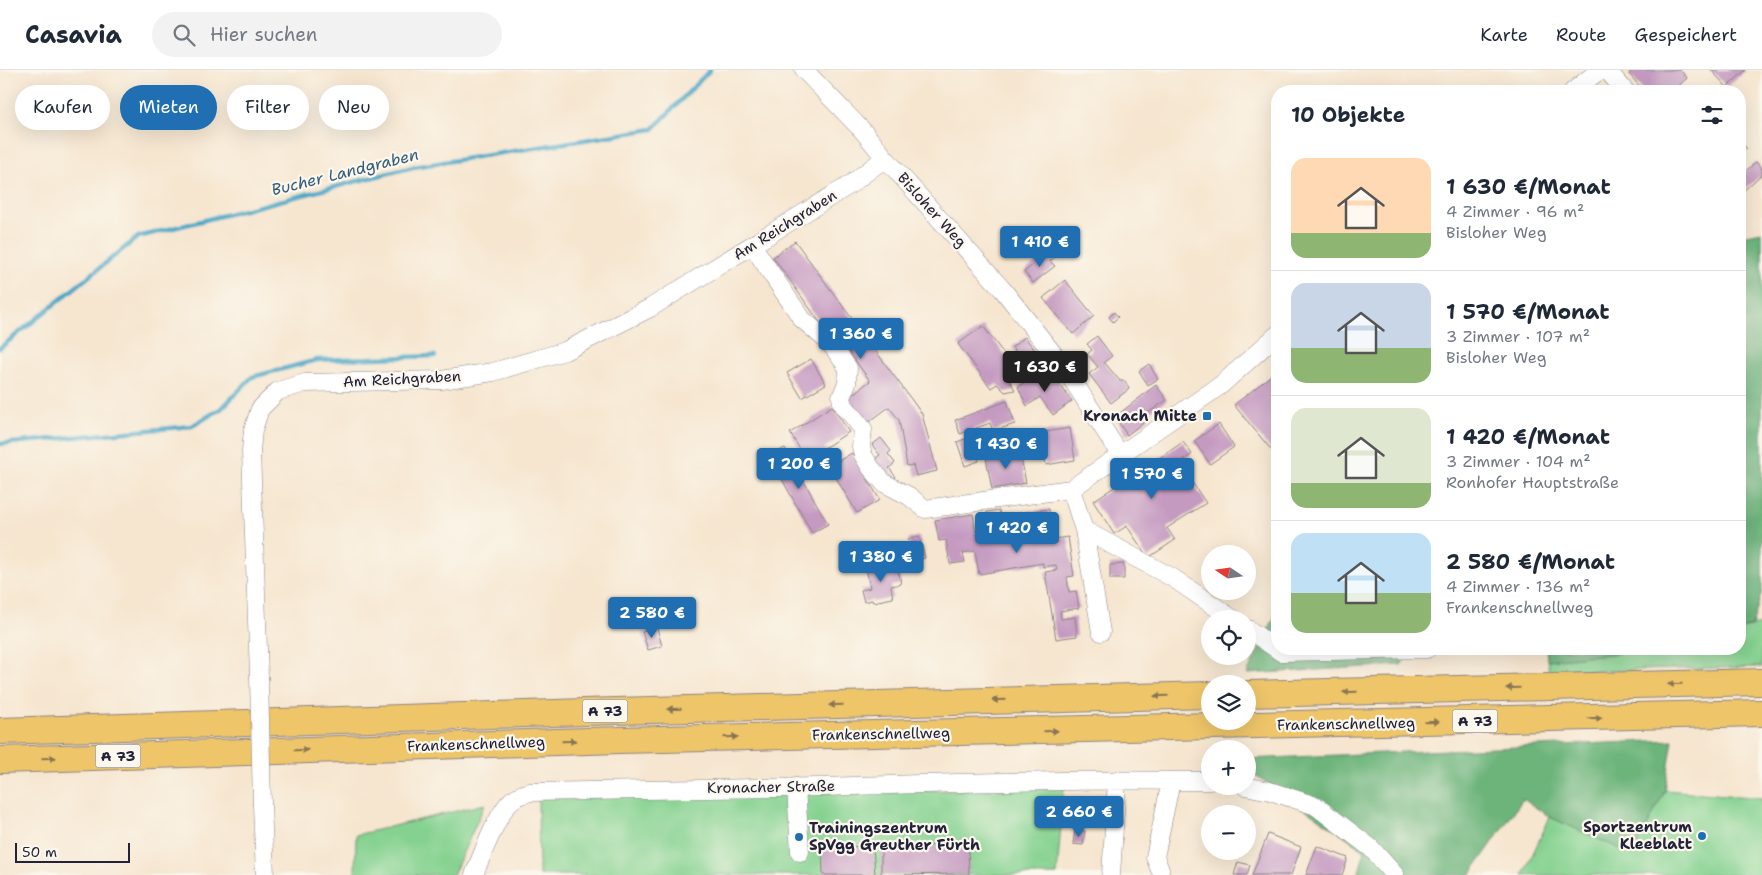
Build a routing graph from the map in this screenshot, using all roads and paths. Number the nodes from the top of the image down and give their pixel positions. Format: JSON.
{"nodes":[{"id":1,"x":804,"y":70,"type":"edge"},
{"id":2,"x":1600,"y":70,"type":"edge"},
{"id":3,"x":1607,"y":70,"type":"edge"},
{"id":4,"x":1581,"y":85,"type":"edge"},
{"id":5,"x":1620,"y":85,"type":"edge"},
{"id":6,"x":885,"y":158,"type":"junction"},
{"id":7,"x":752,"y":245,"type":"junction"},
{"id":8,"x":1271,"y":340,"type":"edge"},
{"id":9,"x":1121,"y":456,"type":"junction"},
{"id":10,"x":1071,"y":489,"type":"junction"},
{"id":11,"x":1084,"y":530,"type":"junction"},
{"id":12,"x":1220,"y":610,"type":"edge"},
{"id":13,"x":1101,"y":632,"type":"dead end"},
{"id":14,"x":1256,"y":635,"type":"edge"},
{"id":15,"x":1271,"y":645,"type":"edge"},
{"id":16,"x":1762,"y":676,"type":"edge"},
{"id":17,"x":1762,"y":682,"type":"edge"},
{"id":18,"x":1724,"y":683,"type":"junction"},
{"id":19,"x":1256,"y":694,"type":"edge"},
{"id":20,"x":1201,"y":695,"type":"edge"},
{"id":21,"x":1762,"y":713,"type":"edge"},
{"id":22,"x":1724,"y":715,"type":"junction"},
{"id":23,"x":1762,"y":720,"type":"edge"},
{"id":24,"x":0,"y":731,"type":"edge"},
{"id":25,"x":0,"y":760,"type":"edge"},
{"id":26,"x":1117,"y":780,"type":"junction"},
{"id":27,"x":1171,"y":781,"type":"junction"},
{"id":28,"x":1201,"y":781,"type":"edge"},
{"id":29,"x":796,"y":787,"type":"junction"},
{"id":30,"x":1256,"y":788,"type":"edge"},
{"id":31,"x":800,"y":852,"type":"dead end"},
{"id":32,"x":1160,"y":870,"type":"dead end"},
{"id":33,"x":265,"y":875,"type":"edge"},
{"id":34,"x":474,"y":875,"type":"edge"},
{"id":35,"x":1111,"y":875,"type":"edge"},
{"id":36,"x":1395,"y":875,"type":"edge"}],
"edges":[{"from":1,"to":6,"type":"street","name":"Bisloher Weg"},
{"from":2,"to":4,"type":"street"},
{"from":3,"to":5,"type":"street"},
{"from":6,"to":7,"type":"street","name":"Am Reichgraben"},
{"from":6,"to":9,"type":"street","name":"Bisloher Weg"},
{"from":7,"to":10,"type":"street"},
{"from":7,"to":33,"type":"street","name":"Am Reichgraben","bridge":true},
{"from":8,"to":9,"type":"street"},
{"from":9,"to":10,"type":"street"},
{"from":10,"to":11,"type":"street"},
{"from":11,"to":12,"type":"street"},
{"from":11,"to":13,"type":"street"},
{"from":14,"to":15,"type":"street"},
{"from":16,"to":18,"type":"highway"},
{"from":17,"to":18,"type":"highway","number":"A 73"},
{"from":18,"to":19,"type":"highway","number":"A 73","one_way":true},
{"from":20,"to":24,"type":"highway","name":"Frankenschnellweg","number":"A 73","one_way":true},
{"from":21,"to":22,"type":"highway","name":"Frankenschnellweg","number":"A 73"},
{"from":22,"to":23,"type":"highway"},
{"from":25,"to":22,"type":"highway","name":"Frankenschnellweg","number":"A 73","one_way":true},
{"from":26,"to":27,"type":"street","name":"Kronacher Straße"},
{"from":26,"to":29,"type":"street","name":"Kronacher Straße"},
{"from":26,"to":35,"type":"street"},
{"from":27,"to":28,"type":"street","name":"Kronacher Straße"},
{"from":27,"to":32,"type":"street"},
{"from":29,"to":31,"type":"street"},
{"from":29,"to":34,"type":"street","name":"Kronacher Straße"},
{"from":30,"to":36,"type":"street"}]}
